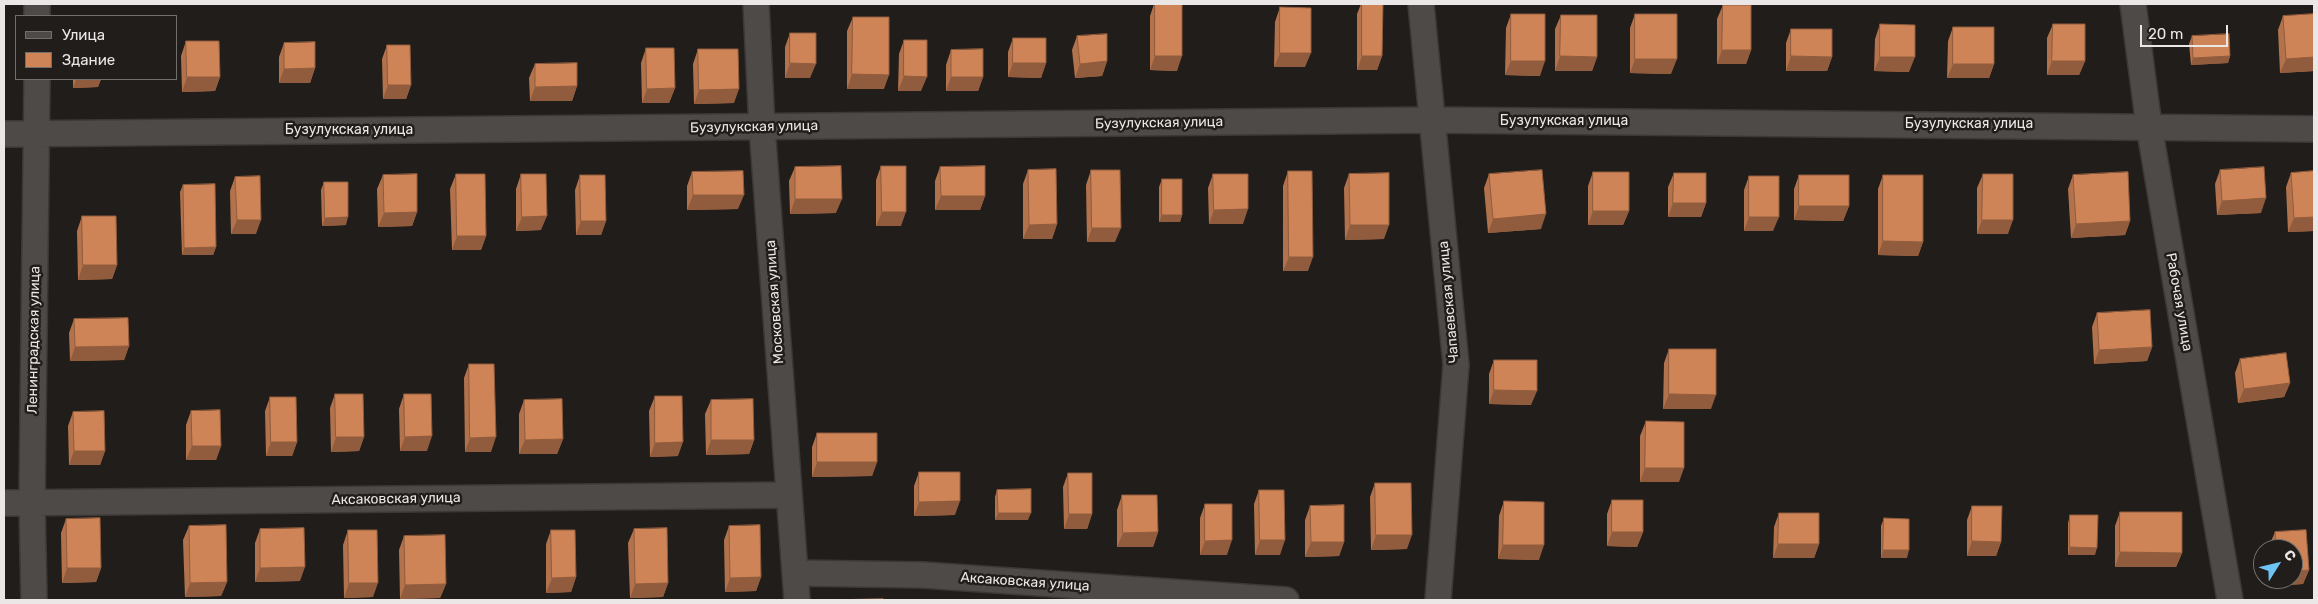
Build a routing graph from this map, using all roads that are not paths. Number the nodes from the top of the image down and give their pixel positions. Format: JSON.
{"nodes":[{"id":1,"x":756,"y":4,"type":"edge"},
{"id":2,"x":1421,"y":4,"type":"edge"},
{"id":3,"x":2133,"y":4,"type":"edge"},
{"id":4,"x":37,"y":80,"type":"edge"},
{"id":5,"x":1431,"y":120,"type":"junction"},
{"id":6,"x":2149,"y":126,"type":"junction"},
{"id":7,"x":762,"y":127,"type":"junction"},
{"id":8,"x":2314,"y":129,"type":"edge"},
{"id":9,"x":4,"y":134,"type":"edge"},
{"id":10,"x":36,"y":134,"type":"junction"},
{"id":11,"x":789,"y":495,"type":"junction"},
{"id":12,"x":32,"y":502,"type":"junction"},
{"id":13,"x":4,"y":503,"type":"edge"},
{"id":14,"x":795,"y":573,"type":"junction"},
{"id":15,"x":34,"y":600,"type":"edge"},
{"id":16,"x":797,"y":600,"type":"edge"},
{"id":17,"x":1286,"y":600,"type":"edge"},
{"id":18,"x":1438,"y":600,"type":"edge"},
{"id":19,"x":2230,"y":600,"type":"edge"}],
"edges":[{"from":1,"to":7,"type":"street","name":"Московская улица"},
{"from":2,"to":5,"type":"street","name":"Чапаевская улица"},
{"from":3,"to":6,"type":"street","name":"Рабочая улица"},
{"from":4,"to":10,"type":"street","name":"Ленинградская улица"},
{"from":5,"to":6,"type":"street","name":"Бузулукская улица"},
{"from":5,"to":7,"type":"street","name":"Бузулукская улица"},
{"from":5,"to":18,"type":"street","name":"Чапаевская улица"},
{"from":6,"to":8,"type":"street","name":"Бузулукская улица"},
{"from":6,"to":19,"type":"street","name":"Рабочая улица"},
{"from":7,"to":10,"type":"street","name":"Бузулукская улица"},
{"from":7,"to":11,"type":"street","name":"Московская улица"},
{"from":9,"to":10,"type":"street","name":"Бузулукская улица"},
{"from":10,"to":12,"type":"street","name":"Ленинградская улица"},
{"from":11,"to":12,"type":"street","name":"Аксаковская улица"},
{"from":11,"to":14,"type":"street","name":"Московская улица"},
{"from":12,"to":13,"type":"street","name":"Аксаковская улица"},
{"from":12,"to":15,"type":"street","name":"Ленинградская улица"},
{"from":14,"to":16,"type":"street","name":"Московская улица"},
{"from":14,"to":17,"type":"street","name":"Аксаковская улица"}]}
